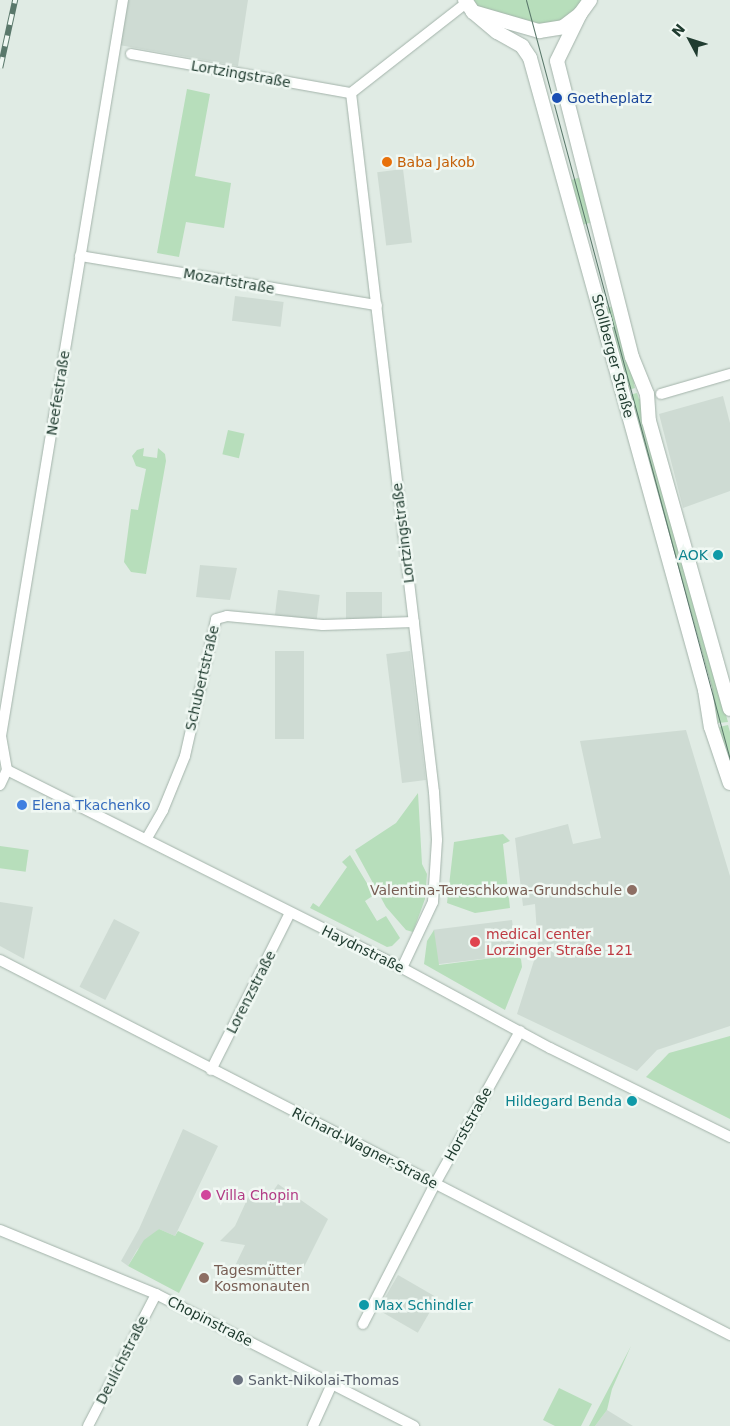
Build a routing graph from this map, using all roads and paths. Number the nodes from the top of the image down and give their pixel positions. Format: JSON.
{"nodes":[{"id":1,"x":123,"y":0,"type":"edge"},
{"id":2,"x":590,"y":0,"type":"edge"},
{"id":3,"x":468,"y":5,"type":"edge"},
{"id":4,"x":580,"y":14,"type":"junction"},
{"id":5,"x":131,"y":54,"type":"dead end"},
{"id":6,"x":351,"y":93,"type":"junction"},
{"id":7,"x":80,"y":256,"type":"junction"},
{"id":8,"x":377,"y":305,"type":"junction"},
{"id":9,"x":730,"y":374,"type":"edge"},
{"id":10,"x":661,"y":394,"type":"dead end"},
{"id":11,"x":414,"y":622,"type":"junction"},
{"id":12,"x":730,"y":709,"type":"edge"},
{"id":13,"x":7,"y":770,"type":"junction"},
{"id":14,"x":730,"y":783,"type":"edge"},
{"id":15,"x":0,"y":785,"type":"edge"},
{"id":16,"x":147,"y":838,"type":"junction"},
{"id":17,"x":290,"y":913,"type":"junction"},
{"id":18,"x":0,"y":960,"type":"edge"},
{"id":19,"x":402,"y":968,"type":"junction"},
{"id":20,"x":520,"y":1031,"type":"junction"},
{"id":21,"x":211,"y":1070,"type":"junction"},
{"id":22,"x":718,"y":1133,"type":"junction"},
{"id":23,"x":730,"y":1137,"type":"edge"},
{"id":24,"x":730,"y":1141,"type":"edge"},
{"id":25,"x":434,"y":1184,"type":"junction"},
{"id":26,"x":0,"y":1230,"type":"edge"},
{"id":27,"x":156,"y":1294,"type":"junction"},
{"id":28,"x":363,"y":1324,"type":"dead end"},
{"id":29,"x":730,"y":1335,"type":"edge"},
{"id":30,"x":332,"y":1384,"type":"junction"},
{"id":31,"x":88,"y":1426,"type":"edge"},
{"id":32,"x":314,"y":1426,"type":"edge"},
{"id":33,"x":414,"y":1426,"type":"edge"}],
"edges":[{"from":1,"to":7,"type":"street","name":"Neefestraße"},
{"from":2,"to":4,"type":"main road"},
{"from":3,"to":4,"type":"main road"},
{"from":3,"to":6,"type":"street"},
{"from":3,"to":14,"type":"main road","name":"Stollberger Straße"},
{"from":4,"to":12,"type":"main road","name":"Stollberger Straße"},
{"from":5,"to":6,"type":"street","name":"Lortzingstraße"},
{"from":6,"to":8,"type":"street","name":"Lortzingstraße"},
{"from":7,"to":8,"type":"street","name":"Mozartstraße"},
{"from":7,"to":13,"type":"street","name":"Neefestraße"},
{"from":8,"to":11,"type":"street","name":"Lortzingstraße"},
{"from":9,"to":10,"type":"street"},
{"from":11,"to":16,"type":"street","name":"Schubertstraße"},
{"from":11,"to":19,"type":"street","name":"Lortzingstraße"},
{"from":13,"to":15,"type":"street"},
{"from":13,"to":16,"type":"street","name":"Haydnstraße"},
{"from":16,"to":17,"type":"street","name":"Haydnstraße"},
{"from":17,"to":19,"type":"street","name":"Haydnstraße"},
{"from":17,"to":21,"type":"street","name":"Lorenzstraße"},
{"from":18,"to":21,"type":"street","name":"Richard-Wagner-Straße"},
{"from":19,"to":20,"type":"street","name":"Haydnstraße"},
{"from":20,"to":22,"type":"street","name":"Haydnstraße"},
{"from":20,"to":25,"type":"street","name":"Horststraße"},
{"from":21,"to":25,"type":"street","name":"Richard-Wagner-Straße"},
{"from":22,"to":23,"type":"street","name":"Haydnstraße"},
{"from":22,"to":24,"type":"street","name":"Haydnstraße"},
{"from":25,"to":28,"type":"street","name":"Horststraße"},
{"from":25,"to":29,"type":"street","name":"Richard-Wagner-Straße"},
{"from":26,"to":27,"type":"street","name":"Chopinstraße"},
{"from":27,"to":30,"type":"street","name":"Chopinstraße"},
{"from":27,"to":31,"type":"street","name":"Deulichstraße"},
{"from":30,"to":32,"type":"street"},
{"from":30,"to":33,"type":"street","name":"Chopinstraße"}]}
